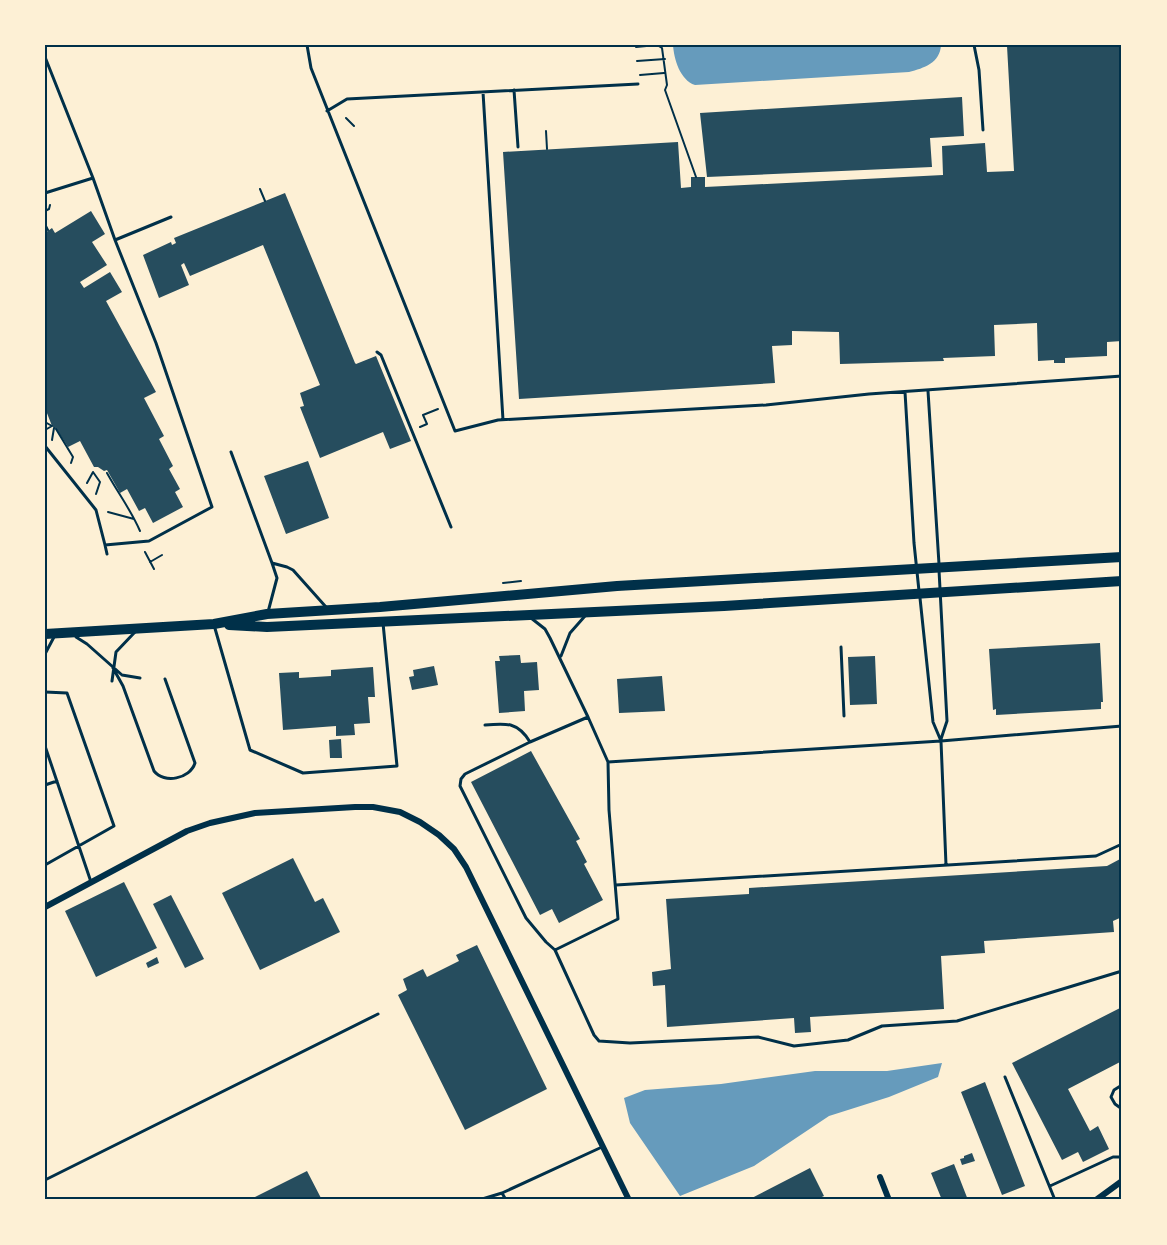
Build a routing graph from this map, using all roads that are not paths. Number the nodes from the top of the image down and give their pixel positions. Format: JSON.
{"nodes":[{"id":1,"x":307,"y":45,"type":"edge"},
{"id":2,"x":974,"y":45,"type":"edge"},
{"id":3,"x":45,"y":57,"type":"edge"},
{"id":4,"x":638,"y":84,"type":"dead end"},
{"id":5,"x":514,"y":90,"type":"junction"},
{"id":6,"x":483,"y":92,"type":"junction"},
{"id":7,"x":327,"y":111,"type":"junction"},
{"id":8,"x":74,"y":130,"type":"junction"},
{"id":9,"x":983,"y":130,"type":"dead end"},
{"id":10,"x":67,"y":133,"type":"dead end"},
{"id":11,"x":518,"y":147,"type":"dead end"},
{"id":12,"x":93,"y":178,"type":"junction"},
{"id":13,"x":45,"y":194,"type":"edge"},
{"id":14,"x":171,"y":217,"type":"dead end"},
{"id":15,"x":115,"y":240,"type":"junction"},
{"id":16,"x":377,"y":352,"type":"dead end"},
{"id":17,"x":1122,"y":376,"type":"edge"},
{"id":18,"x":928,"y":391,"type":"junction"},
{"id":19,"x":905,"y":392,"type":"junction"},
{"id":20,"x":503,"y":420,"type":"junction"},
{"id":21,"x":45,"y":446,"type":"edge"},
{"id":22,"x":231,"y":452,"type":"dead end"},
{"id":23,"x":451,"y":527,"type":"dead end"},
{"id":24,"x":105,"y":545,"type":"junction"},
{"id":25,"x":107,"y":554,"type":"dead end"},
{"id":26,"x":1122,"y":557,"type":"edge"},
{"id":27,"x":272,"y":563,"type":"junction"},
{"id":28,"x":939,"y":567,"type":"junction"},
{"id":29,"x":917,"y":568,"type":"junction"},
{"id":30,"x":1122,"y":581,"type":"edge"},
{"id":31,"x":940,"y":594,"type":"junction"},
{"id":32,"x":920,"y":595,"type":"junction"},
{"id":33,"x":329,"y":610,"type":"junction"},
{"id":34,"x":589,"y":613,"type":"junction"},
{"id":35,"x":267,"y":614,"type":"junction"},
{"id":36,"x":528,"y":616,"type":"junction"},
{"id":37,"x":383,"y":620,"type":"junction"},
{"id":38,"x":214,"y":624,"type":"junction"},
{"id":39,"x":138,"y":628,"type":"junction"},
{"id":40,"x":50,"y":633,"type":"edge"},
{"id":41,"x":69,"y":633,"type":"junction"},
{"id":42,"x":841,"y":647,"type":"dead end"},
{"id":43,"x":45,"y":654,"type":"edge"},
{"id":44,"x":561,"y":658,"type":"junction"},
{"id":45,"x":113,"y":668,"type":"junction"},
{"id":46,"x":140,"y":678,"type":"dead end"},
{"id":47,"x":165,"y":679,"type":"dead end"},
{"id":48,"x":112,"y":681,"type":"dead end"},
{"id":49,"x":45,"y":692,"type":"edge"},
{"id":50,"x":844,"y":716,"type":"dead end"},
{"id":51,"x":588,"y":717,"type":"junction"},
{"id":52,"x":485,"y":725,"type":"dead end"},
{"id":53,"x":1122,"y":726,"type":"edge"},
{"id":54,"x":941,"y":741,"type":"junction"},
{"id":55,"x":530,"y":742,"type":"junction"},
{"id":56,"x":45,"y":746,"type":"edge"},
{"id":57,"x":608,"y":762,"type":"junction"},
{"id":58,"x":57,"y":781,"type":"junction"},
{"id":59,"x":45,"y":785,"type":"edge"},
{"id":60,"x":1122,"y":844,"type":"edge"},
{"id":61,"x":79,"y":847,"type":"junction"},
{"id":62,"x":45,"y":865,"type":"edge"},
{"id":63,"x":946,"y":865,"type":"junction"},
{"id":64,"x":91,"y":882,"type":"junction"},
{"id":65,"x":616,"y":885,"type":"junction"},
{"id":66,"x":45,"y":906,"type":"edge"},
{"id":67,"x":555,"y":950,"type":"junction"},
{"id":68,"x":1122,"y":971,"type":"edge"},
{"id":69,"x":378,"y":1014,"type":"dead end"},
{"id":70,"x":1005,"y":1077,"type":"dead end"},
{"id":71,"x":1122,"y":1085,"type":"edge"},
{"id":72,"x":1122,"y":1109,"type":"edge"},
{"id":73,"x":603,"y":1146,"type":"junction"},
{"id":74,"x":1122,"y":1157,"type":"edge"},
{"id":75,"x":880,"y":1177,"type":"dead end"},
{"id":76,"x":45,"y":1180,"type":"edge"},
{"id":77,"x":1122,"y":1181,"type":"edge"},
{"id":78,"x":1050,"y":1186,"type":"junction"},
{"id":79,"x":502,"y":1193,"type":"junction"},
{"id":80,"x":479,"y":1200,"type":"edge"},
{"id":81,"x":506,"y":1200,"type":"edge"},
{"id":82,"x":630,"y":1200,"type":"edge"},
{"id":83,"x":888,"y":1200,"type":"edge"},
{"id":84,"x":1055,"y":1200,"type":"edge"},
{"id":85,"x":1096,"y":1200,"type":"edge"}],
"edges":[{"from":1,"to":7,"type":"lane"},
{"from":2,"to":9,"type":"lane"},
{"from":3,"to":8,"type":"lane"},
{"from":4,"to":5,"type":"lane"},
{"from":5,"to":6,"type":"lane"},
{"from":5,"to":11,"type":"lane"},
{"from":6,"to":7,"type":"lane"},
{"from":6,"to":20,"type":"lane"},
{"from":7,"to":20,"type":"lane"},
{"from":8,"to":10,"type":"lane"},
{"from":8,"to":12,"type":"lane"},
{"from":12,"to":13,"type":"lane"},
{"from":12,"to":15,"type":"lane"},
{"from":14,"to":15,"type":"lane"},
{"from":15,"to":24,"type":"lane"},
{"from":16,"to":23,"type":"lane"},
{"from":17,"to":18,"type":"lane"},
{"from":18,"to":19,"type":"lane"},
{"from":18,"to":28,"type":"lane"},
{"from":19,"to":20,"type":"lane"},
{"from":19,"to":29,"type":"lane"},
{"from":21,"to":24,"type":"lane"},
{"from":22,"to":27,"type":"lane"},
{"from":24,"to":25,"type":"lane"},
{"from":26,"to":28,"type":"main road"},
{"from":27,"to":33,"type":"lane"},
{"from":27,"to":35,"type":"lane"},
{"from":28,"to":29,"type":"main road"},
{"from":28,"to":31,"type":"lane"},
{"from":29,"to":32,"type":"lane"},
{"from":29,"to":33,"type":"main road"},
{"from":30,"to":31,"type":"main road"},
{"from":31,"to":32,"type":"main road"},
{"from":31,"to":54,"type":"lane"},
{"from":32,"to":34,"type":"main road"},
{"from":32,"to":54,"type":"lane"},
{"from":33,"to":35,"type":"main road"},
{"from":34,"to":36,"type":"main road"},
{"from":34,"to":44,"type":"lane"},
{"from":35,"to":38,"type":"main road"},
{"from":36,"to":37,"type":"main road"},
{"from":36,"to":44,"type":"lane"},
{"from":37,"to":38,"type":"main road"},
{"from":37,"to":38,"type":"lane"},
{"from":38,"to":39,"type":"main road"},
{"from":39,"to":41,"type":"main road"},
{"from":39,"to":45,"type":"lane"},
{"from":40,"to":41,"type":"main road"},
{"from":40,"to":43,"type":"lane"},
{"from":41,"to":45,"type":"lane"},
{"from":42,"to":50,"type":"lane"},
{"from":44,"to":51,"type":"lane"},
{"from":45,"to":46,"type":"lane"},
{"from":45,"to":47,"type":"lane"},
{"from":45,"to":48,"type":"lane"},
{"from":49,"to":61,"type":"lane"},
{"from":51,"to":55,"type":"lane"},
{"from":51,"to":57,"type":"lane"},
{"from":52,"to":55,"type":"lane"},
{"from":53,"to":54,"type":"lane"},
{"from":54,"to":57,"type":"lane"},
{"from":54,"to":63,"type":"lane"},
{"from":55,"to":67,"type":"lane"},
{"from":56,"to":58,"type":"lane"},
{"from":57,"to":65,"type":"lane"},
{"from":58,"to":59,"type":"lane"},
{"from":58,"to":61,"type":"lane"},
{"from":60,"to":63,"type":"lane"},
{"from":61,"to":62,"type":"lane"},
{"from":61,"to":64,"type":"lane"},
{"from":63,"to":65,"type":"lane"},
{"from":64,"to":66,"type":"street"},
{"from":64,"to":73,"type":"street"},
{"from":65,"to":67,"type":"lane"},
{"from":67,"to":68,"type":"lane"},
{"from":69,"to":76,"type":"lane"},
{"from":70,"to":78,"type":"lane"},
{"from":71,"to":72,"type":"lane"},
{"from":73,"to":79,"type":"lane"},
{"from":73,"to":82,"type":"street"},
{"from":74,"to":78,"type":"lane"},
{"from":75,"to":83,"type":"street"},
{"from":77,"to":85,"type":"street"},
{"from":78,"to":84,"type":"lane"},
{"from":79,"to":80,"type":"lane"},
{"from":79,"to":81,"type":"lane"}]}
